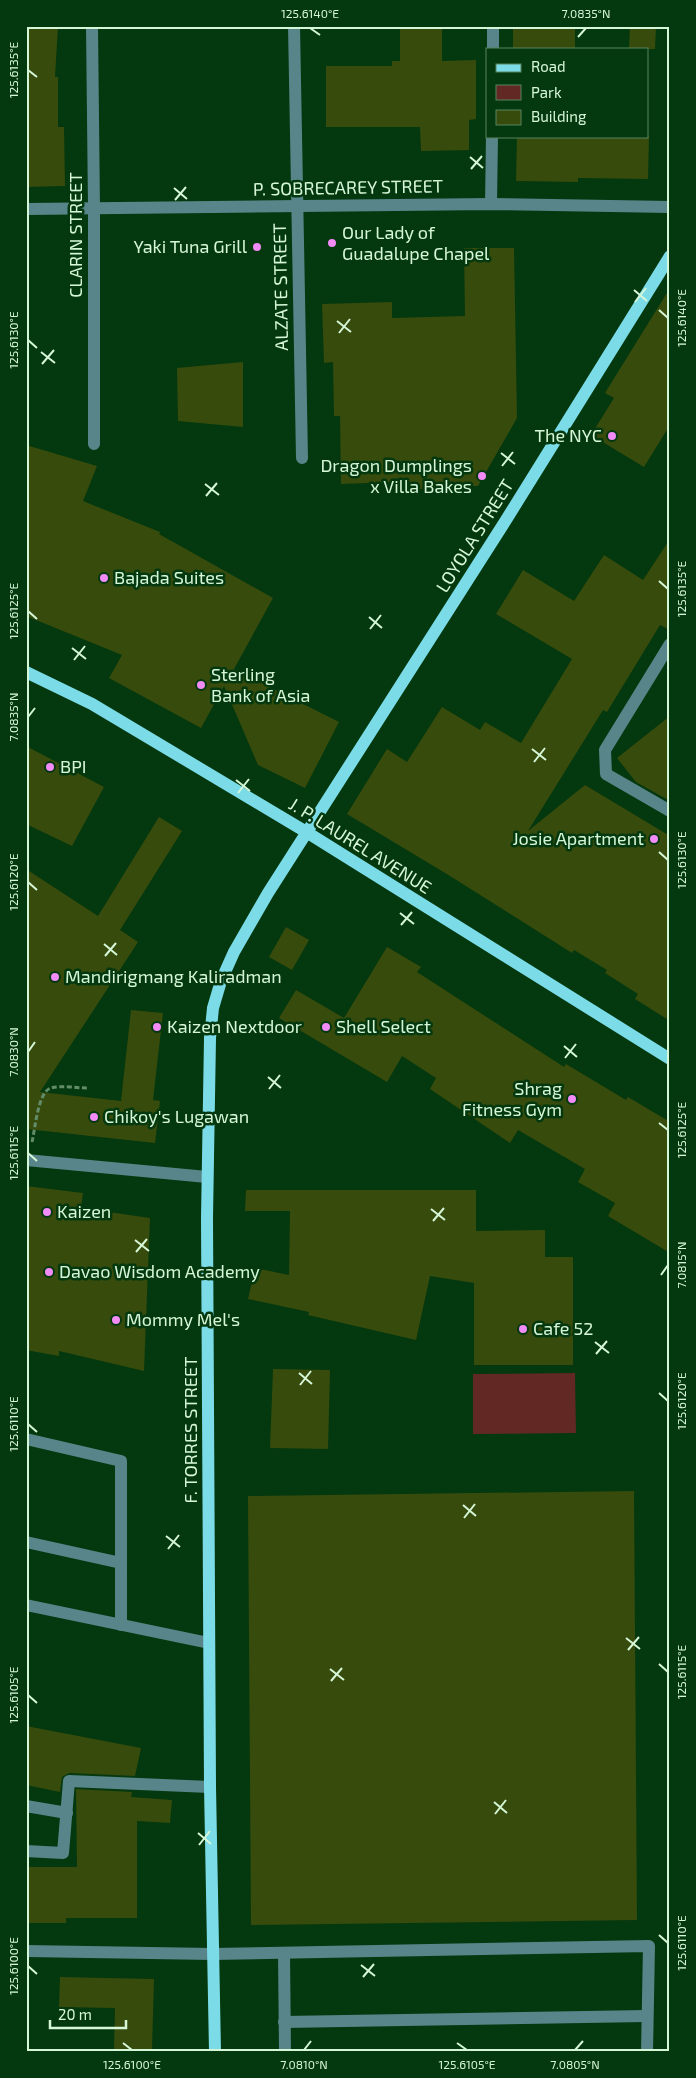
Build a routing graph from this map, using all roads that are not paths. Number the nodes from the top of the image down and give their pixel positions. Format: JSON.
{"nodes":[{"id":1,"x":92,"y":26,"type":"edge"},
{"id":2,"x":294,"y":26,"type":"edge"},
{"id":3,"x":493,"y":26,"type":"edge"},
{"id":4,"x":493,"y":48,"type":"edge"},
{"id":5,"x":492,"y":138,"type":"edge"},
{"id":6,"x":491,"y":204,"type":"junction"},
{"id":7,"x":297,"y":206,"type":"junction"},
{"id":8,"x":670,"y":207,"type":"edge"},
{"id":9,"x":26,"y":209,"type":"edge"},
{"id":10,"x":94,"y":209,"type":"junction"},
{"id":11,"x":670,"y":256,"type":"edge"},
{"id":12,"x":94,"y":444,"type":"dead end"},
{"id":13,"x":302,"y":458,"type":"dead end"},
{"id":14,"x":670,"y":644,"type":"edge"},
{"id":15,"x":26,"y":672,"type":"edge"},
{"id":16,"x":670,"y":810,"type":"edge"},
{"id":17,"x":308,"y":833,"type":"junction"},
{"id":18,"x":670,"y":1059,"type":"edge"},
{"id":19,"x":28,"y":1160,"type":"edge"},
{"id":20,"x":207,"y":1177,"type":"junction"},
{"id":21,"x":26,"y":1440,"type":"edge"},
{"id":22,"x":26,"y":1542,"type":"edge"},
{"id":23,"x":122,"y":1563,"type":"junction"},
{"id":24,"x":26,"y":1605,"type":"edge"},
{"id":25,"x":122,"y":1625,"type":"junction"},
{"id":26,"x":209,"y":1643,"type":"junction"},
{"id":27,"x":210,"y":1787,"type":"junction"},
{"id":28,"x":26,"y":1806,"type":"edge"},
{"id":29,"x":67,"y":1813,"type":"junction"},
{"id":30,"x":26,"y":1851,"type":"edge"},
{"id":31,"x":26,"y":1951,"type":"edge"},
{"id":32,"x":284,"y":1953,"type":"junction"},
{"id":33,"x":212,"y":1954,"type":"junction"},
{"id":34,"x":646,"y":2016,"type":"junction"},
{"id":35,"x":284,"y":2022,"type":"junction"},
{"id":36,"x":214,"y":2052,"type":"edge"},
{"id":37,"x":285,"y":2052,"type":"edge"},
{"id":38,"x":647,"y":2052,"type":"edge"}],
"edges":[{"from":1,"to":10,"type":"street","name":"CLARIN STREET"},
{"from":2,"to":7,"type":"street","name":"ALZATE STREET"},
{"from":3,"to":4,"type":"street"},
{"from":5,"to":6,"type":"street"},
{"from":6,"to":7,"type":"street","name":"P. SOBRECAREY STREET"},
{"from":6,"to":8,"type":"street","name":"P. SOBRECAREY STREET"},
{"from":7,"to":10,"type":"street","name":"P. SOBRECAREY STREET"},
{"from":7,"to":13,"type":"street","name":"ALZATE STREET"},
{"from":9,"to":10,"type":"street","name":"P. SOBRECAREY STREET"},
{"from":10,"to":12,"type":"street","name":"CLARIN STREET"},
{"from":11,"to":17,"type":"main road","name":"LOYOLA STREET"},
{"from":14,"to":16,"type":"street"},
{"from":15,"to":17,"type":"main road","name":"J. P. LAUREL AVENUE"},
{"from":17,"to":18,"type":"main road","name":"J. P. LAUREL AVENUE"},
{"from":17,"to":20,"type":"main road","name":"F. TORRES STREET"},
{"from":19,"to":20,"type":"street"},
{"from":20,"to":26,"type":"main road","name":"F. TORRES STREET"},
{"from":21,"to":23,"type":"street"},
{"from":22,"to":23,"type":"street"},
{"from":23,"to":25,"type":"street"},
{"from":24,"to":25,"type":"street"},
{"from":25,"to":26,"type":"street"},
{"from":26,"to":27,"type":"main road","name":"F. TORRES STREET"},
{"from":27,"to":29,"type":"street"},
{"from":27,"to":33,"type":"main road","name":"F. TORRES STREET"},
{"from":28,"to":29,"type":"street"},
{"from":29,"to":30,"type":"street"},
{"from":31,"to":33,"type":"street"},
{"from":32,"to":33,"type":"street"},
{"from":32,"to":34,"type":"street"},
{"from":32,"to":35,"type":"street"},
{"from":33,"to":36,"type":"main road","name":"F. TORRES STREET"},
{"from":34,"to":35,"type":"street"},
{"from":34,"to":38,"type":"street"},
{"from":35,"to":37,"type":"street"}]}
